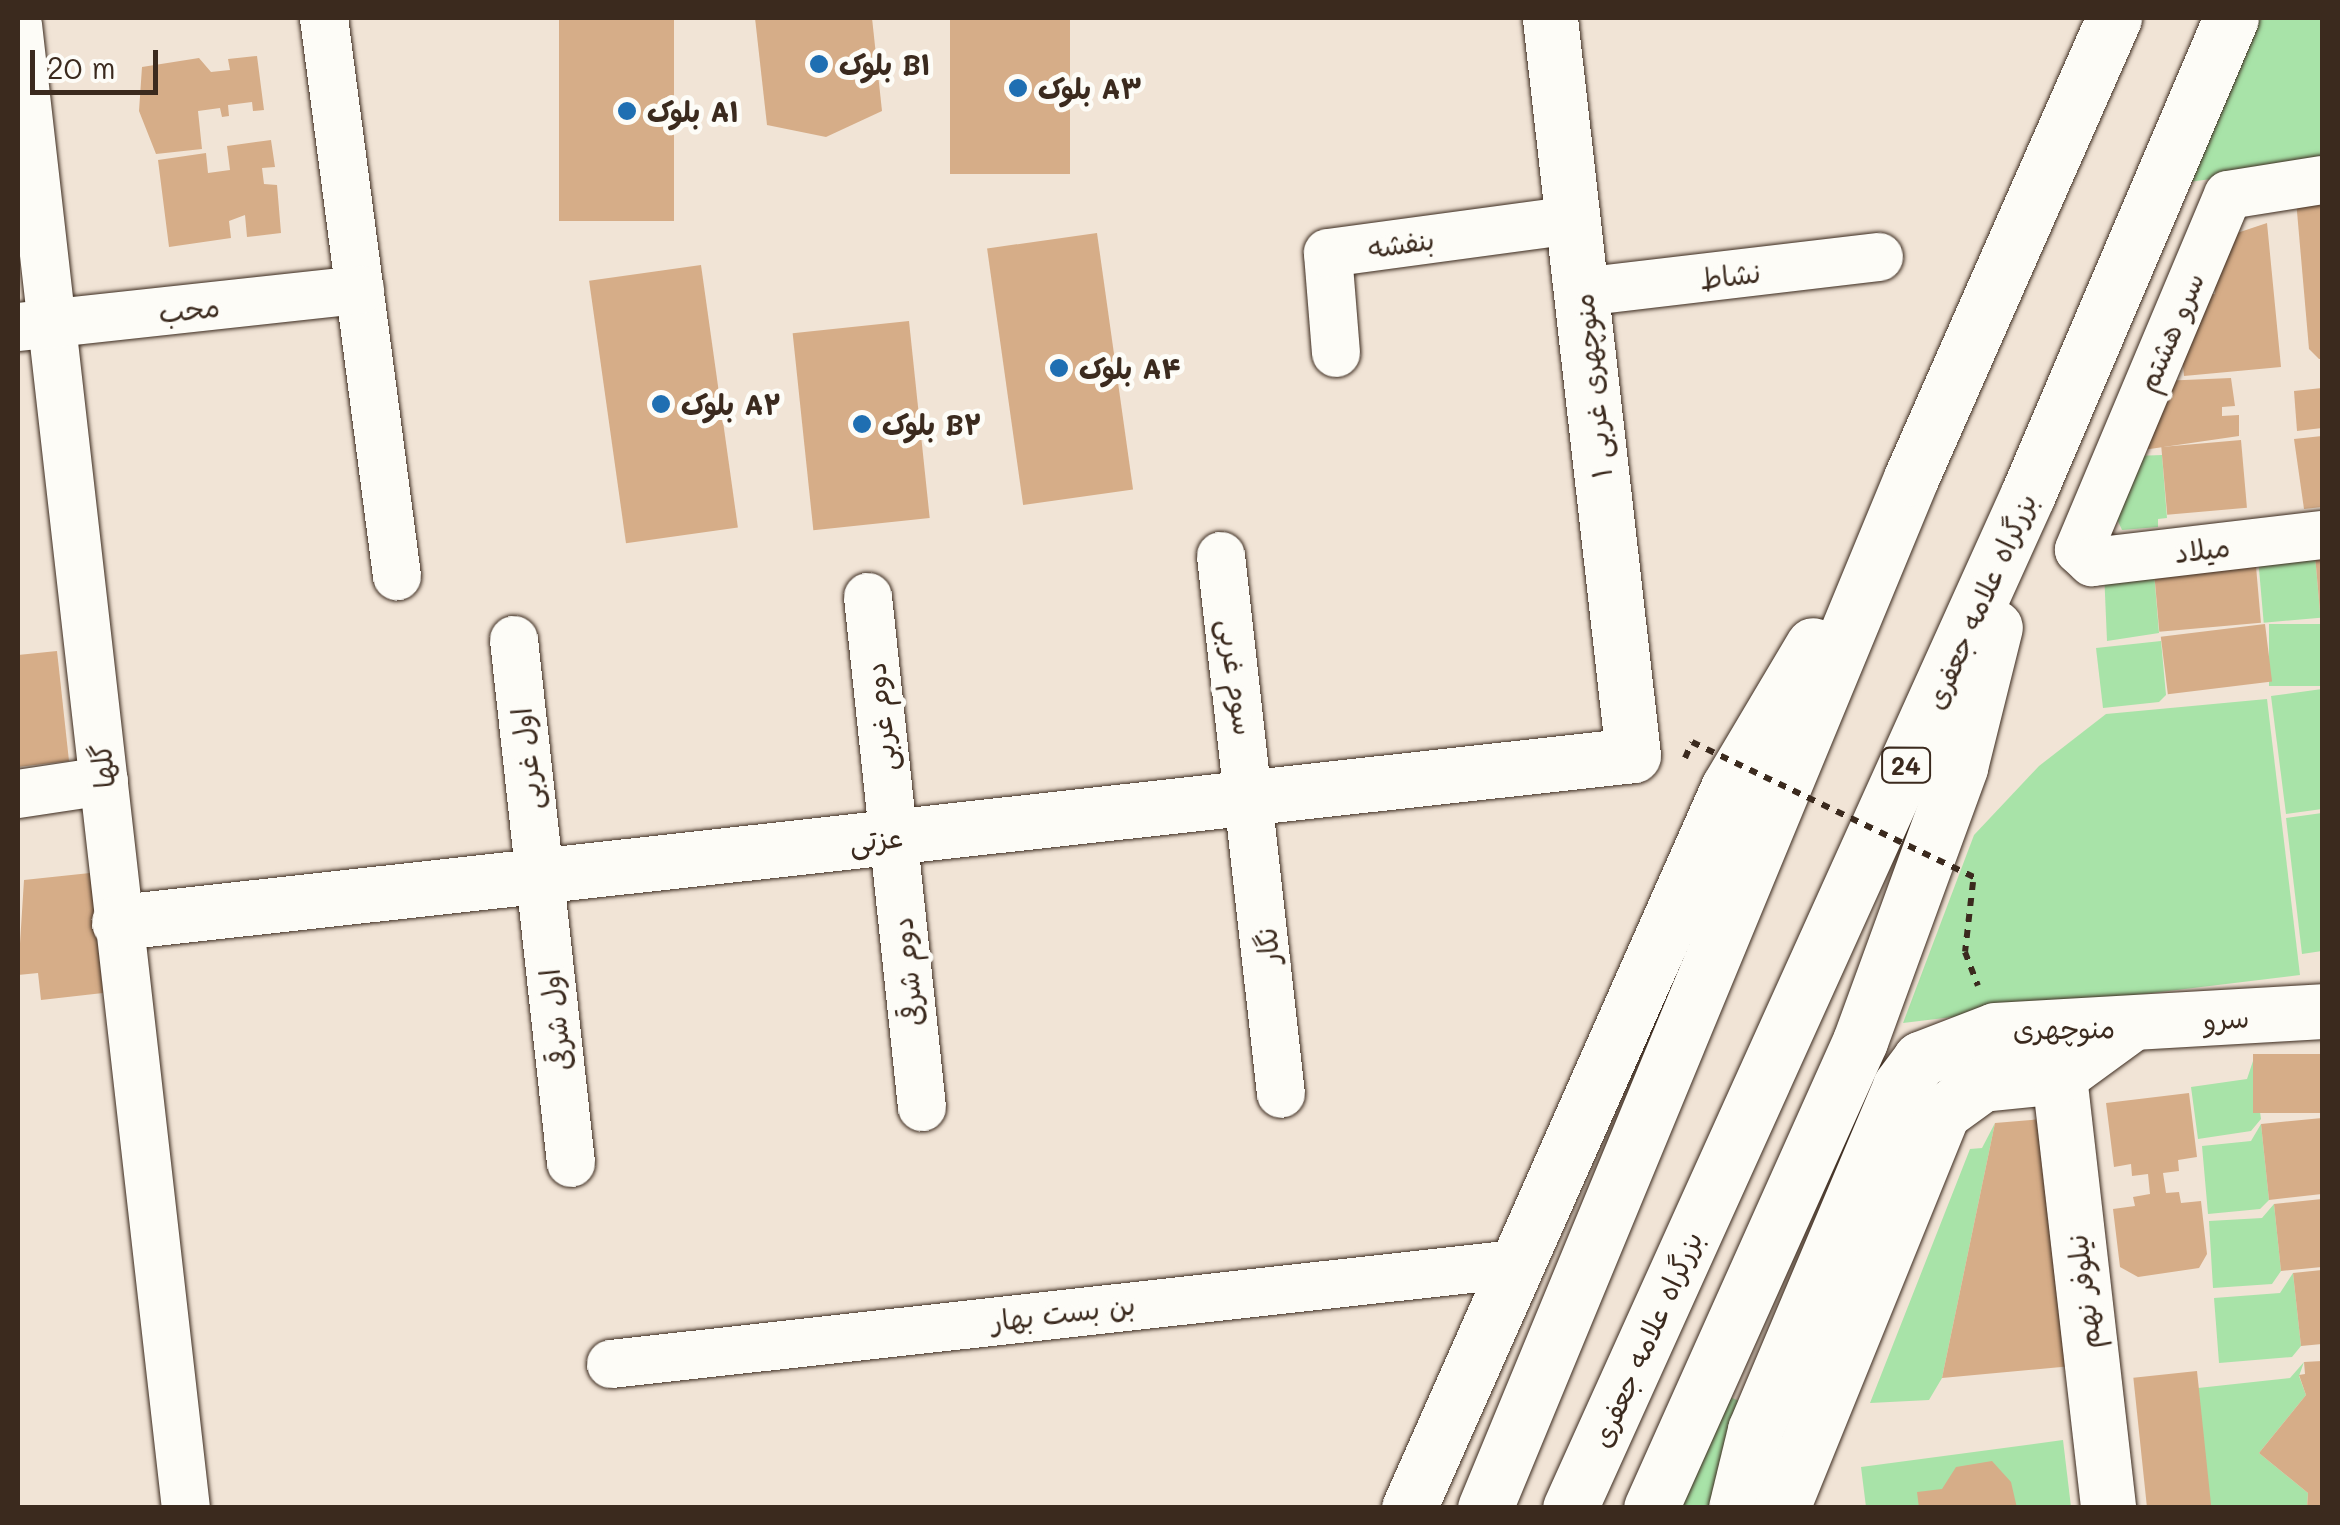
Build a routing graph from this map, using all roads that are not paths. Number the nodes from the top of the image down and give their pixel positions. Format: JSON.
{"nodes":[{"id":1,"x":324,"y":18,"type":"edge"},
{"id":2,"x":1550,"y":18,"type":"edge"},
{"id":3,"x":2114,"y":18,"type":"edge"},
{"id":4,"x":2231,"y":18,"type":"edge"},
{"id":5,"x":18,"y":25,"type":"edge"},
{"id":6,"x":2322,"y":180,"type":"edge"},
{"id":7,"x":1573,"y":220,"type":"junction"},
{"id":8,"x":1879,"y":257,"type":"dead end"},
{"id":9,"x":360,"y":290,"type":"junction"},
{"id":10,"x":1581,"y":292,"type":"junction"},
{"id":11,"x":34,"y":325,"type":"edge"},
{"id":12,"x":1336,"y":353,"type":"dead end"},
{"id":13,"x":1911,"y":478,"type":"junction"},
{"id":14,"x":2028,"y":494,"type":"junction"},
{"id":15,"x":2322,"y":535,"type":"edge"},
{"id":16,"x":1221,"y":556,"type":"dead end"},
{"id":17,"x":2083,"y":557,"type":"joint"},
{"id":18,"x":398,"y":576,"type":"dead end"},
{"id":19,"x":868,"y":597,"type":"dead end"},
{"id":20,"x":514,"y":640,"type":"dead end"},
{"id":21,"x":1633,"y":755,"type":"joint"},
{"id":22,"x":104,"y":781,"type":"junction"},
{"id":23,"x":18,"y":794,"type":"edge"},
{"id":24,"x":1253,"y":798,"type":"junction"},
{"id":25,"x":893,"y":837,"type":"junction"},
{"id":26,"x":538,"y":878,"type":"junction"},
{"id":27,"x":120,"y":922,"type":"junction"},
{"id":28,"x":2322,"y":1011,"type":"edge"},
{"id":29,"x":2129,"y":1024,"type":"junction"},
{"id":30,"x":2058,"y":1076,"type":"junction"},
{"id":31,"x":1281,"y":1094,"type":"dead end"},
{"id":32,"x":922,"y":1107,"type":"dead end"},
{"id":33,"x":571,"y":1162,"type":"dead end"},
{"id":34,"x":1516,"y":1264,"type":"junction"},
{"id":35,"x":611,"y":1364,"type":"dead end"},
{"id":36,"x":1680,"y":1442,"type":"junction"},
{"id":37,"x":186,"y":1508,"type":"edge"},
{"id":38,"x":1408,"y":1508,"type":"edge"},
{"id":39,"x":1485,"y":1508,"type":"edge"},
{"id":40,"x":1570,"y":1508,"type":"edge"},
{"id":41,"x":1650,"y":1508,"type":"edge"},
{"id":42,"x":1668,"y":1508,"type":"edge"},
{"id":43,"x":1736,"y":1508,"type":"edge"},
{"id":44,"x":1782,"y":1508,"type":"edge"},
{"id":45,"x":2108,"y":1508,"type":"edge"}],
"edges":[{"from":1,"to":9,"type":"street"},
{"from":2,"to":7,"type":"main road","name":"منوچهری غربی ۱"},
{"from":3,"to":13,"type":"main road"},
{"from":4,"to":14,"type":"main road","name":"بزرگراه علامه جعفری","number":"24"},
{"from":5,"to":11,"type":"street","name":"گلها"},
{"from":6,"to":17,"type":"street","name":"سرو هشتم"},
{"from":7,"to":10,"type":"main road","name":"منوچهری غربی ۱"},
{"from":7,"to":12,"type":"street","name":"بنفشه"},
{"from":8,"to":10,"type":"street","name":"نشاط"},
{"from":9,"to":11,"type":"street","name":"محب"},
{"from":9,"to":18,"type":"street"},
{"from":10,"to":21,"type":"main road","name":"منوچهری غربی ۱"},
{"from":11,"to":22,"type":"street","name":"گلها"},
{"from":13,"to":34,"type":"main road"},
{"from":13,"to":39,"type":"main road"},
{"from":14,"to":36,"type":"main road"},
{"from":14,"to":40,"type":"main road","name":"بزرگراه علامه جعفری","number":"24"},
{"from":15,"to":17,"type":"street","name":"میلاد"},
{"from":16,"to":24,"type":"street","name":"سوم غربی"},
{"from":19,"to":25,"type":"street","name":"دوم غربی"},
{"from":20,"to":26,"type":"street","name":"اول غربی"},
{"from":21,"to":24,"type":"main road","name":"عزتی"},
{"from":22,"to":23,"type":"street"},
{"from":22,"to":27,"type":"street","name":"گلها"},
{"from":24,"to":25,"type":"main road","name":"عزتی"},
{"from":24,"to":31,"type":"street","name":"نگار"},
{"from":25,"to":26,"type":"main road","name":"عزتی"},
{"from":25,"to":32,"type":"street","name":"دوم شرقی"},
{"from":26,"to":27,"type":"main road","name":"عزتی"},
{"from":26,"to":33,"type":"street","name":"اول شرقی"},
{"from":27,"to":37,"type":"street","name":"گلها"},
{"from":28,"to":29,"type":"main road","name":"سرو"},
{"from":29,"to":30,"type":"main road","name":"منوچهری"},
{"from":29,"to":43,"type":"main road","name":"منوچهری"},
{"from":30,"to":44,"type":"main road","name":"منوچهری"},
{"from":30,"to":45,"type":"main road","name":"نیلوفر نهم"},
{"from":34,"to":35,"type":"street","name":"بن بست بهار"},
{"from":34,"to":38,"type":"main road"},
{"from":36,"to":41,"type":"main road"},
{"from":36,"to":42,"type":"main road"}]}
